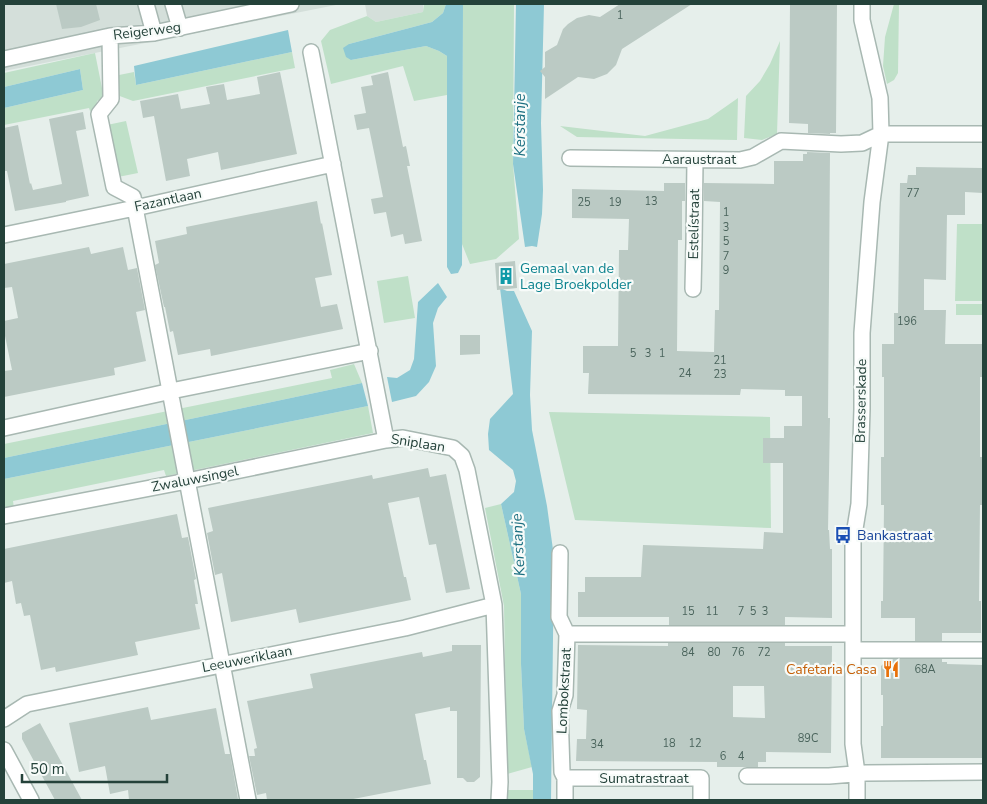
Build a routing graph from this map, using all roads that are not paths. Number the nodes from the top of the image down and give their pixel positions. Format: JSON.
{"nodes":[{"id":1,"x":146,"y":4,"type":"edge"},
{"id":2,"x":173,"y":4,"type":"edge"},
{"id":3,"x":290,"y":4,"type":"edge"},
{"id":4,"x":862,"y":4,"type":"edge"},
{"id":5,"x":180,"y":28,"type":"junction"},
{"id":6,"x":154,"y":33,"type":"junction"},
{"id":7,"x":110,"y":36,"type":"junction"},
{"id":8,"x":311,"y":52,"type":"dead end"},
{"id":9,"x":4,"y":59,"type":"edge"},
{"id":10,"x":881,"y":134,"type":"junction"},
{"id":11,"x":983,"y":134,"type":"edge"},
{"id":12,"x":570,"y":158,"type":"dead end"},
{"id":13,"x":695,"y":160,"type":"junction"},
{"id":14,"x":332,"y":164,"type":"junction"},
{"id":15,"x":135,"y":208,"type":"junction"},
{"id":16,"x":4,"y":235,"type":"edge"},
{"id":17,"x":693,"y":289,"type":"dead end"},
{"id":18,"x":370,"y":351,"type":"junction"},
{"id":19,"x":170,"y":392,"type":"junction"},
{"id":20,"x":4,"y":428,"type":"edge"},
{"id":21,"x":386,"y":440,"type":"junction"},
{"id":22,"x":187,"y":481,"type":"junction"},
{"id":23,"x":4,"y":516,"type":"edge"},
{"id":24,"x":560,"y":553,"type":"dead end"},
{"id":25,"x":494,"y":605,"type":"junction"},
{"id":26,"x":567,"y":634,"type":"junction"},
{"id":27,"x":852,"y":634,"type":"junction"},
{"id":28,"x":852,"y":650,"type":"junction"},
{"id":29,"x":983,"y":650,"type":"edge"},
{"id":30,"x":222,"y":664,"type":"junction"},
{"id":31,"x":4,"y":719,"type":"edge"},
{"id":32,"x":4,"y":750,"type":"edge"},
{"id":33,"x":983,"y":772,"type":"edge"},
{"id":34,"x":857,"y":773,"type":"junction"},
{"id":35,"x":747,"y":776,"type":"dead end"},
{"id":36,"x":565,"y":778,"type":"junction"},
{"id":37,"x":31,"y":800,"type":"edge"},
{"id":38,"x":248,"y":800,"type":"edge"},
{"id":39,"x":500,"y":800,"type":"edge"},
{"id":40,"x":565,"y":800,"type":"edge"},
{"id":41,"x":701,"y":800,"type":"edge"},
{"id":42,"x":858,"y":800,"type":"edge"}],
"edges":[{"from":1,"to":6,"type":"street"},
{"from":2,"to":5,"type":"street"},
{"from":3,"to":5,"type":"street","name":"Reigerweg"},
{"from":4,"to":10,"type":"street","name":"Brasserskade"},
{"from":5,"to":6,"type":"street","name":"Reigerweg"},
{"from":6,"to":7,"type":"street","name":"Reigerweg"},
{"from":7,"to":9,"type":"street","name":"Reigerweg"},
{"from":7,"to":15,"type":"street"},
{"from":8,"to":14,"type":"street","name":"Sniplaan"},
{"from":10,"to":11,"type":"street"},
{"from":10,"to":13,"type":"street","name":"Aaraustraat"},
{"from":10,"to":27,"type":"street","name":"Brasserskade"},
{"from":12,"to":13,"type":"street","name":"Aaraustraat"},
{"from":13,"to":17,"type":"street","name":"Estelístraat"},
{"from":14,"to":15,"type":"street","name":"Fazantlaan"},
{"from":14,"to":18,"type":"street","name":"Sniplaan"},
{"from":15,"to":16,"type":"street","name":"Fazantlaan"},
{"from":15,"to":19,"type":"street"},
{"from":18,"to":19,"type":"street"},
{"from":18,"to":21,"type":"street","name":"Sniplaan"},
{"from":19,"to":20,"type":"street"},
{"from":19,"to":22,"type":"street"},
{"from":21,"to":22,"type":"street","name":"Zwaluwsingel"},
{"from":21,"to":25,"type":"street","name":"Sniplaan"},
{"from":22,"to":23,"type":"street","name":"Zwaluwsingel"},
{"from":22,"to":30,"type":"street"},
{"from":24,"to":26,"type":"street","name":"Lombokstraat"},
{"from":25,"to":30,"type":"street","name":"Leeuweriklaan"},
{"from":25,"to":39,"type":"street","name":"Sniplaan"},
{"from":26,"to":27,"type":"street"},
{"from":26,"to":36,"type":"street","name":"Lombokstraat"},
{"from":27,"to":28,"type":"street","name":"Brasserskade"},
{"from":28,"to":29,"type":"street"},
{"from":28,"to":34,"type":"street","name":"Brasserskade"},
{"from":30,"to":31,"type":"street","name":"Leeuweriklaan"},
{"from":30,"to":38,"type":"street"},
{"from":32,"to":37,"type":"street"},
{"from":33,"to":34,"type":"street"},
{"from":34,"to":35,"type":"street"},
{"from":34,"to":42,"type":"street","name":"Brasserskade"},
{"from":36,"to":40,"type":"street","name":"Lombokstraat"},
{"from":36,"to":41,"type":"street","name":"Sumatrastraat"}]}
